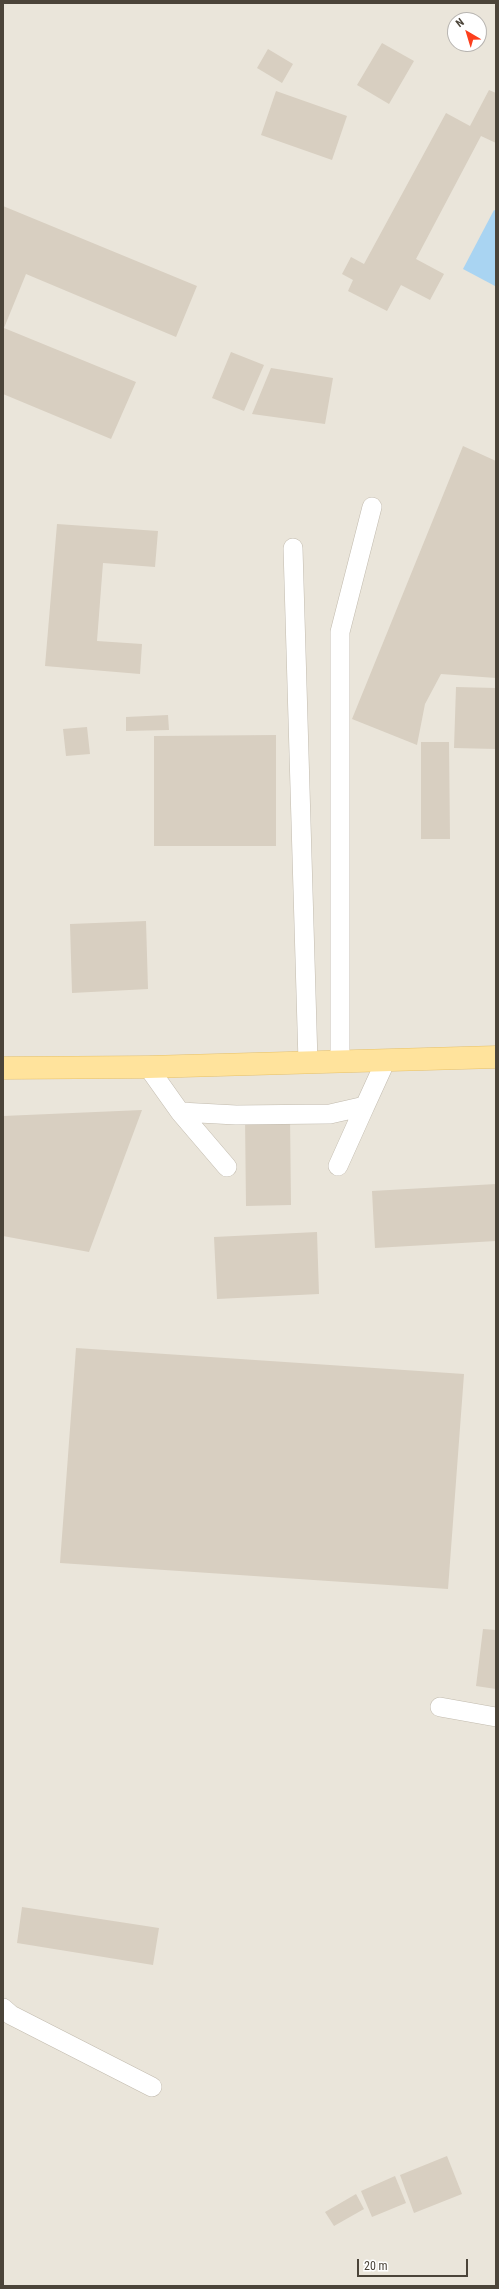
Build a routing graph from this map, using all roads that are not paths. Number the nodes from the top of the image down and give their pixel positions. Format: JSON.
{"nodes":[{"id":1,"x":372,"y":507,"type":"dead end"},
{"id":2,"x":294,"y":548,"type":"dead end"},
{"id":3,"x":496,"y":1057,"type":"edge"},
{"id":4,"x":386,"y":1060,"type":"junction"},
{"id":5,"x":340,"y":1061,"type":"junction"},
{"id":6,"x":308,"y":1062,"type":"junction"},
{"id":7,"x":148,"y":1067,"type":"junction"},
{"id":8,"x":3,"y":1068,"type":"edge"},
{"id":9,"x":365,"y":1106,"type":"junction"},
{"id":10,"x":180,"y":1112,"type":"junction"},
{"id":11,"x":338,"y":1166,"type":"dead end"},
{"id":12,"x":227,"y":1167,"type":"dead end"},
{"id":13,"x":440,"y":1707,"type":"dead end"},
{"id":14,"x":496,"y":1717,"type":"edge"},
{"id":15,"x":3,"y":2008,"type":"edge"},
{"id":16,"x":152,"y":2087,"type":"dead end"}],
"edges":[{"from":1,"to":5,"type":"lane"},
{"from":2,"to":6,"type":"lane"},
{"from":3,"to":4,"type":"main road"},
{"from":4,"to":5,"type":"main road"},
{"from":4,"to":9,"type":"lane"},
{"from":5,"to":6,"type":"main road"},
{"from":6,"to":7,"type":"main road"},
{"from":7,"to":8,"type":"main road"},
{"from":7,"to":10,"type":"lane"},
{"from":9,"to":10,"type":"lane"},
{"from":9,"to":11,"type":"lane"},
{"from":10,"to":12,"type":"lane"},
{"from":13,"to":14,"type":"lane"},
{"from":15,"to":16,"type":"lane"}]}
